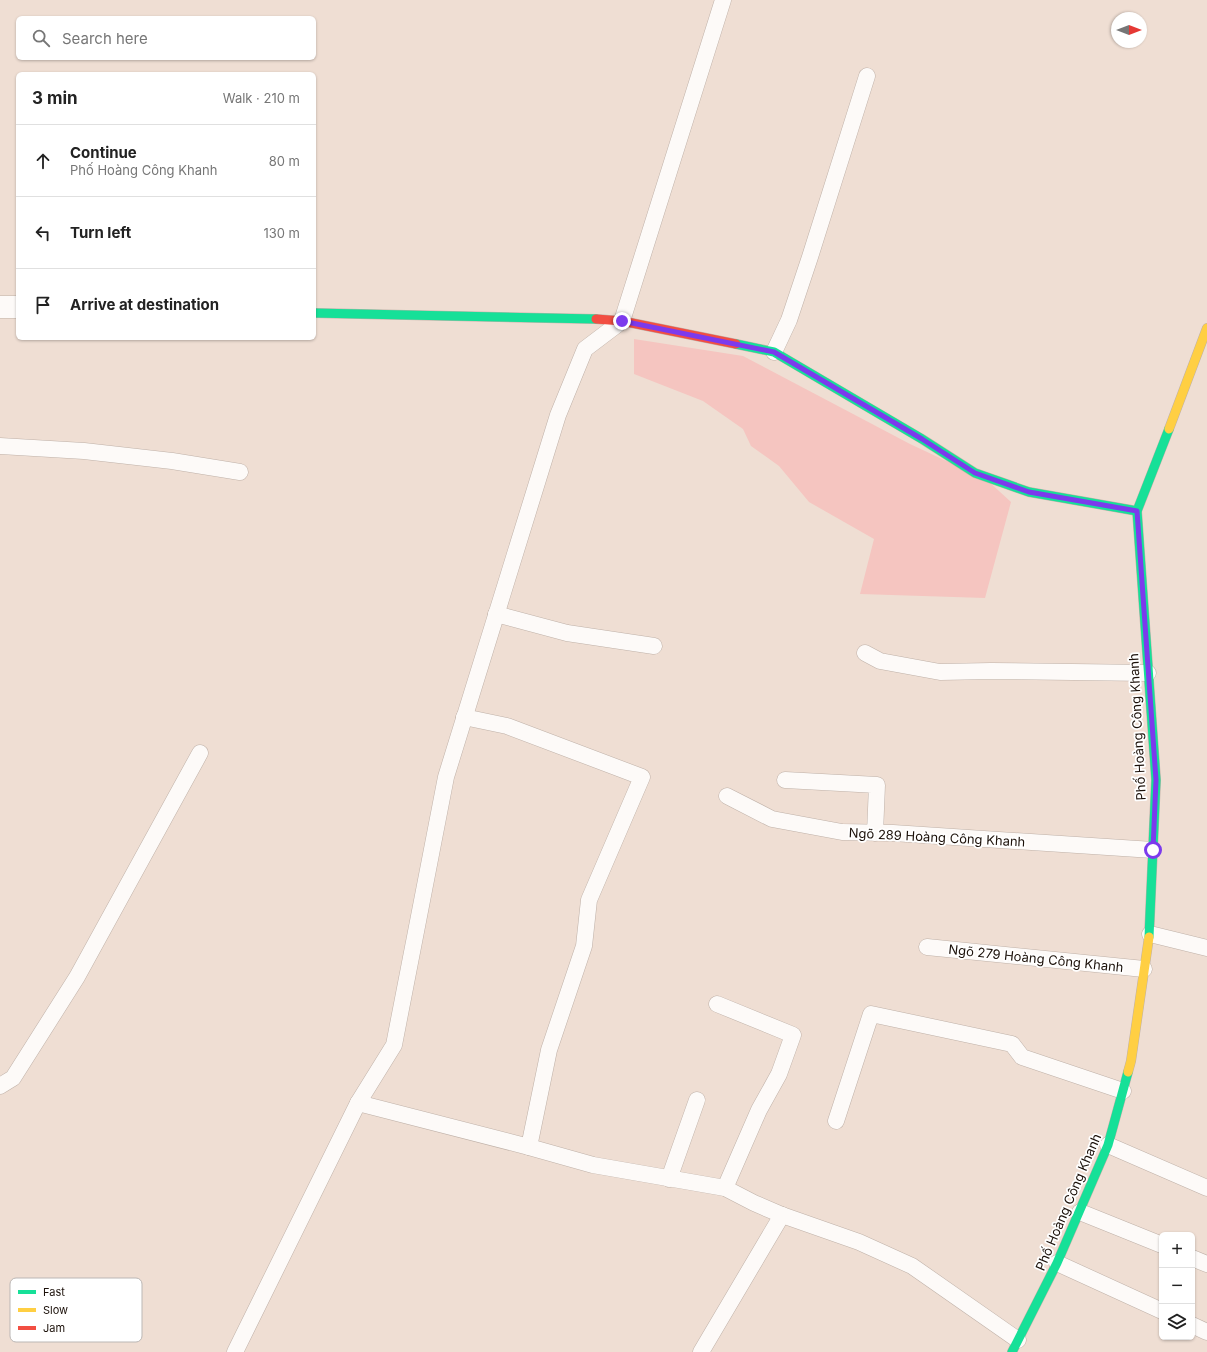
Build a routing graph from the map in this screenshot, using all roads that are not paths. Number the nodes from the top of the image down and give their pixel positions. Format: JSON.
{"nodes":[{"id":1,"x":723,"y":0,"type":"edge"},
{"id":2,"x":867,"y":76,"type":"dead end"},
{"id":3,"x":0,"y":307,"type":"edge"},
{"id":4,"x":16,"y":307,"type":"edge"},
{"id":5,"x":316,"y":313,"type":"edge"},
{"id":6,"x":622,"y":321,"type":"junction"},
{"id":7,"x":1207,"y":328,"type":"edge"},
{"id":8,"x":774,"y":352,"type":"junction"},
{"id":9,"x":0,"y":446,"type":"edge"},
{"id":10,"x":240,"y":472,"type":"dead end"},
{"id":11,"x":1137,"y":511,"type":"junction"},
{"id":12,"x":496,"y":614,"type":"junction"},
{"id":13,"x":654,"y":646,"type":"dead end"},
{"id":14,"x":865,"y":653,"type":"dead end"},
{"id":15,"x":1148,"y":673,"type":"junction"},
{"id":16,"x":464,"y":717,"type":"junction"},
{"id":17,"x":200,"y":753,"type":"dead end"},
{"id":18,"x":785,"y":780,"type":"dead end"},
{"id":19,"x":727,"y":796,"type":"dead end"},
{"id":20,"x":875,"y":833,"type":"junction"},
{"id":21,"x":1153,"y":850,"type":"junction"},
{"id":22,"x":1150,"y":934,"type":"junction"},
{"id":23,"x":927,"y":947,"type":"dead end"},
{"id":24,"x":1207,"y":948,"type":"edge"},
{"id":25,"x":1144,"y":969,"type":"junction"},
{"id":26,"x":717,"y":1004,"type":"dead end"},
{"id":27,"x":0,"y":1086,"type":"edge"},
{"id":28,"x":1123,"y":1091,"type":"junction"},
{"id":29,"x":697,"y":1100,"type":"dead end"},
{"id":30,"x":358,"y":1102,"type":"junction"},
{"id":31,"x":836,"y":1121,"type":"dead end"},
{"id":32,"x":1108,"y":1146,"type":"junction"},
{"id":33,"x":529,"y":1147,"type":"junction"},
{"id":34,"x":669,"y":1179,"type":"junction"},
{"id":35,"x":725,"y":1188,"type":"junction"},
{"id":36,"x":1207,"y":1188,"type":"edge"},
{"id":37,"x":1080,"y":1212,"type":"junction"},
{"id":38,"x":782,"y":1215,"type":"junction"},
{"id":39,"x":1159,"y":1244,"type":"edge"},
{"id":40,"x":1195,"y":1259,"type":"edge"},
{"id":41,"x":1057,"y":1263,"type":"junction"},
{"id":42,"x":1207,"y":1264,"type":"edge"},
{"id":43,"x":1159,"y":1310,"type":"edge"},
{"id":44,"x":1195,"y":1326,"type":"edge"},
{"id":45,"x":1207,"y":1332,"type":"edge"},
{"id":46,"x":1015,"y":1346,"type":"edge"},
{"id":47,"x":235,"y":1352,"type":"edge"},
{"id":48,"x":701,"y":1352,"type":"edge"}],
"edges":[{"from":1,"to":6,"type":"lane"},
{"from":2,"to":8,"type":"lane"},
{"from":3,"to":4,"type":"street"},
{"from":5,"to":6,"type":"street"},
{"from":6,"to":8,"type":"street"},
{"from":6,"to":12,"type":"lane"},
{"from":7,"to":11,"type":"street","name":"Phố Hoàng Công Khanh"},
{"from":8,"to":11,"type":"street"},
{"from":9,"to":10,"type":"lane"},
{"from":11,"to":15,"type":"street","name":"Phố Hoàng Công Khanh"},
{"from":12,"to":13,"type":"lane"},
{"from":12,"to":16,"type":"lane"},
{"from":14,"to":15,"type":"lane"},
{"from":15,"to":21,"type":"street","name":"Phố Hoàng Công Khanh"},
{"from":16,"to":30,"type":"lane"},
{"from":16,"to":33,"type":"lane"},
{"from":17,"to":27,"type":"lane"},
{"from":18,"to":20,"type":"lane"},
{"from":19,"to":20,"type":"lane","name":"Ngõ 289 Hoàng Công Khanh"},
{"from":20,"to":21,"type":"lane","name":"Ngõ 289 Hoàng Công Khanh"},
{"from":21,"to":22,"type":"street","name":"Phố Hoàng Công Khanh"},
{"from":22,"to":24,"type":"lane"},
{"from":22,"to":25,"type":"street","name":"Phố Hoàng Công Khanh"},
{"from":23,"to":25,"type":"lane","name":"Ngõ 279 Hoàng Công Khanh"},
{"from":25,"to":28,"type":"street","name":"Phố Hoàng Công Khanh"},
{"from":26,"to":35,"type":"lane"},
{"from":28,"to":31,"type":"lane"},
{"from":28,"to":32,"type":"street","name":"Phố Hoàng Công Khanh"},
{"from":29,"to":34,"type":"lane"},
{"from":30,"to":33,"type":"lane"},
{"from":30,"to":47,"type":"lane"},
{"from":32,"to":36,"type":"lane"},
{"from":32,"to":37,"type":"street","name":"Phố Hoàng Công Khanh"},
{"from":33,"to":34,"type":"lane"},
{"from":34,"to":35,"type":"lane"},
{"from":35,"to":38,"type":"lane"},
{"from":37,"to":39,"type":"lane"},
{"from":37,"to":41,"type":"street","name":"Phố Hoàng Công Khanh"},
{"from":38,"to":46,"type":"lane"},
{"from":38,"to":48,"type":"lane"},
{"from":40,"to":42,"type":"lane"},
{"from":41,"to":43,"type":"lane"},
{"from":41,"to":46,"type":"street","name":"Phố Hoàng Công Khanh"},
{"from":44,"to":45,"type":"lane"}]}
